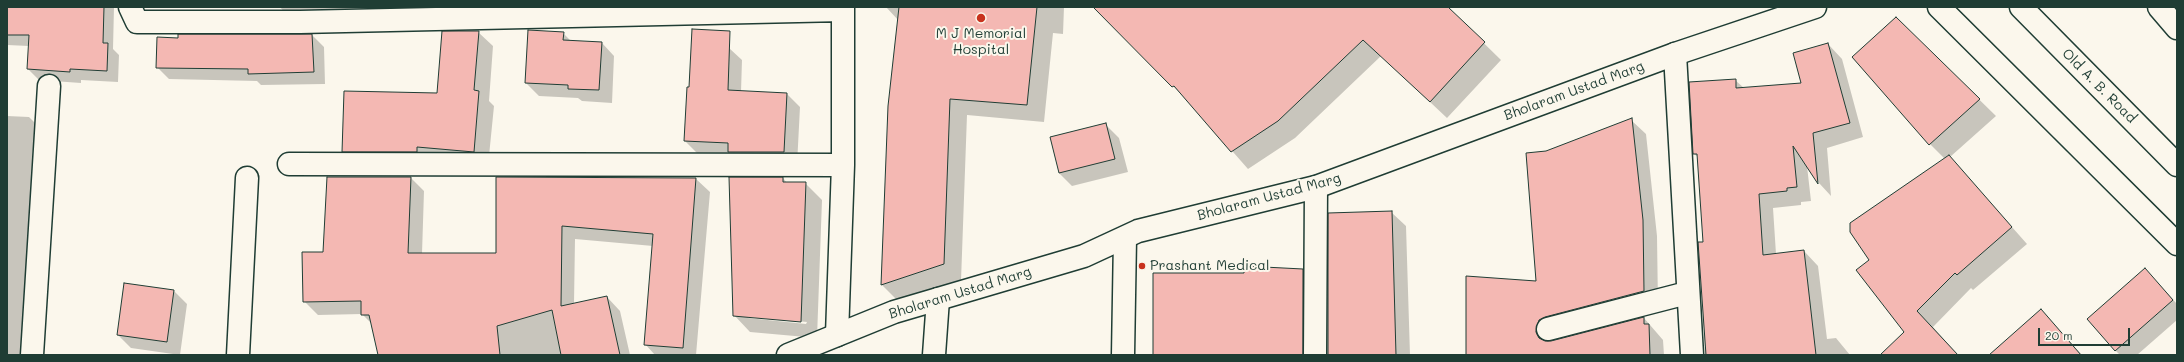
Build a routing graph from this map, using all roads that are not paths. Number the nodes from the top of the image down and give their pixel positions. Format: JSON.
{"nodes":[{"id":1,"x":130,"y":7,"type":"edge"},
{"id":2,"x":1815,"y":7,"type":"edge"},
{"id":3,"x":1939,"y":7,"type":"edge"},
{"id":4,"x":2021,"y":7,"type":"edge"},
{"id":5,"x":2159,"y":7,"type":"edge"},
{"id":6,"x":843,"y":9,"type":"edge"},
{"id":7,"x":2177,"y":28,"type":"edge"},
{"id":8,"x":1675,"y":54,"type":"junction"},
{"id":9,"x":49,"y":86,"type":"dead end"},
{"id":10,"x":289,"y":164,"type":"dead end"},
{"id":11,"x":843,"y":165,"type":"junction"},
{"id":12,"x":2177,"y":165,"type":"edge"},
{"id":13,"x":247,"y":178,"type":"dead end"},
{"id":14,"x":1316,"y":187,"type":"junction"},
{"id":15,"x":1125,"y":238,"type":"junction"},
{"id":16,"x":2177,"y":244,"type":"edge"},
{"id":17,"x":1687,"y":293,"type":"junction"},
{"id":18,"x":938,"y":299,"type":"junction"},
{"id":19,"x":1548,"y":329,"type":"dead end"},
{"id":20,"x":837,"y":334,"type":"junction"},
{"id":21,"x":32,"y":355,"type":"edge"},
{"id":22,"x":238,"y":355,"type":"edge"},
{"id":23,"x":788,"y":355,"type":"edge"},
{"id":24,"x":934,"y":355,"type":"edge"},
{"id":25,"x":1123,"y":355,"type":"edge"},
{"id":26,"x":1314,"y":355,"type":"edge"},
{"id":27,"x":1692,"y":355,"type":"edge"}],
"edges":[{"from":1,"to":6,"type":"street"},
{"from":2,"to":8,"type":"street","name":"Bholaram Ustad Marg"},
{"from":3,"to":16,"type":"street"},
{"from":4,"to":12,"type":"street","name":"Old A. B. Road"},
{"from":5,"to":7,"type":"street"},
{"from":6,"to":11,"type":"street"},
{"from":8,"to":14,"type":"street","name":"Bholaram Ustad Marg"},
{"from":8,"to":17,"type":"street"},
{"from":9,"to":21,"type":"street"},
{"from":10,"to":11,"type":"street"},
{"from":11,"to":20,"type":"street"},
{"from":13,"to":22,"type":"street"},
{"from":14,"to":15,"type":"street","name":"Bholaram Ustad Marg"},
{"from":14,"to":26,"type":"street"},
{"from":15,"to":18,"type":"street","name":"Bholaram Ustad Marg"},
{"from":15,"to":25,"type":"street"},
{"from":17,"to":19,"type":"street"},
{"from":17,"to":27,"type":"street"},
{"from":18,"to":20,"type":"street","name":"Bholaram Ustad Marg"},
{"from":18,"to":24,"type":"street"},
{"from":20,"to":23,"type":"street","name":"Bholaram Ustad Marg"}]}
